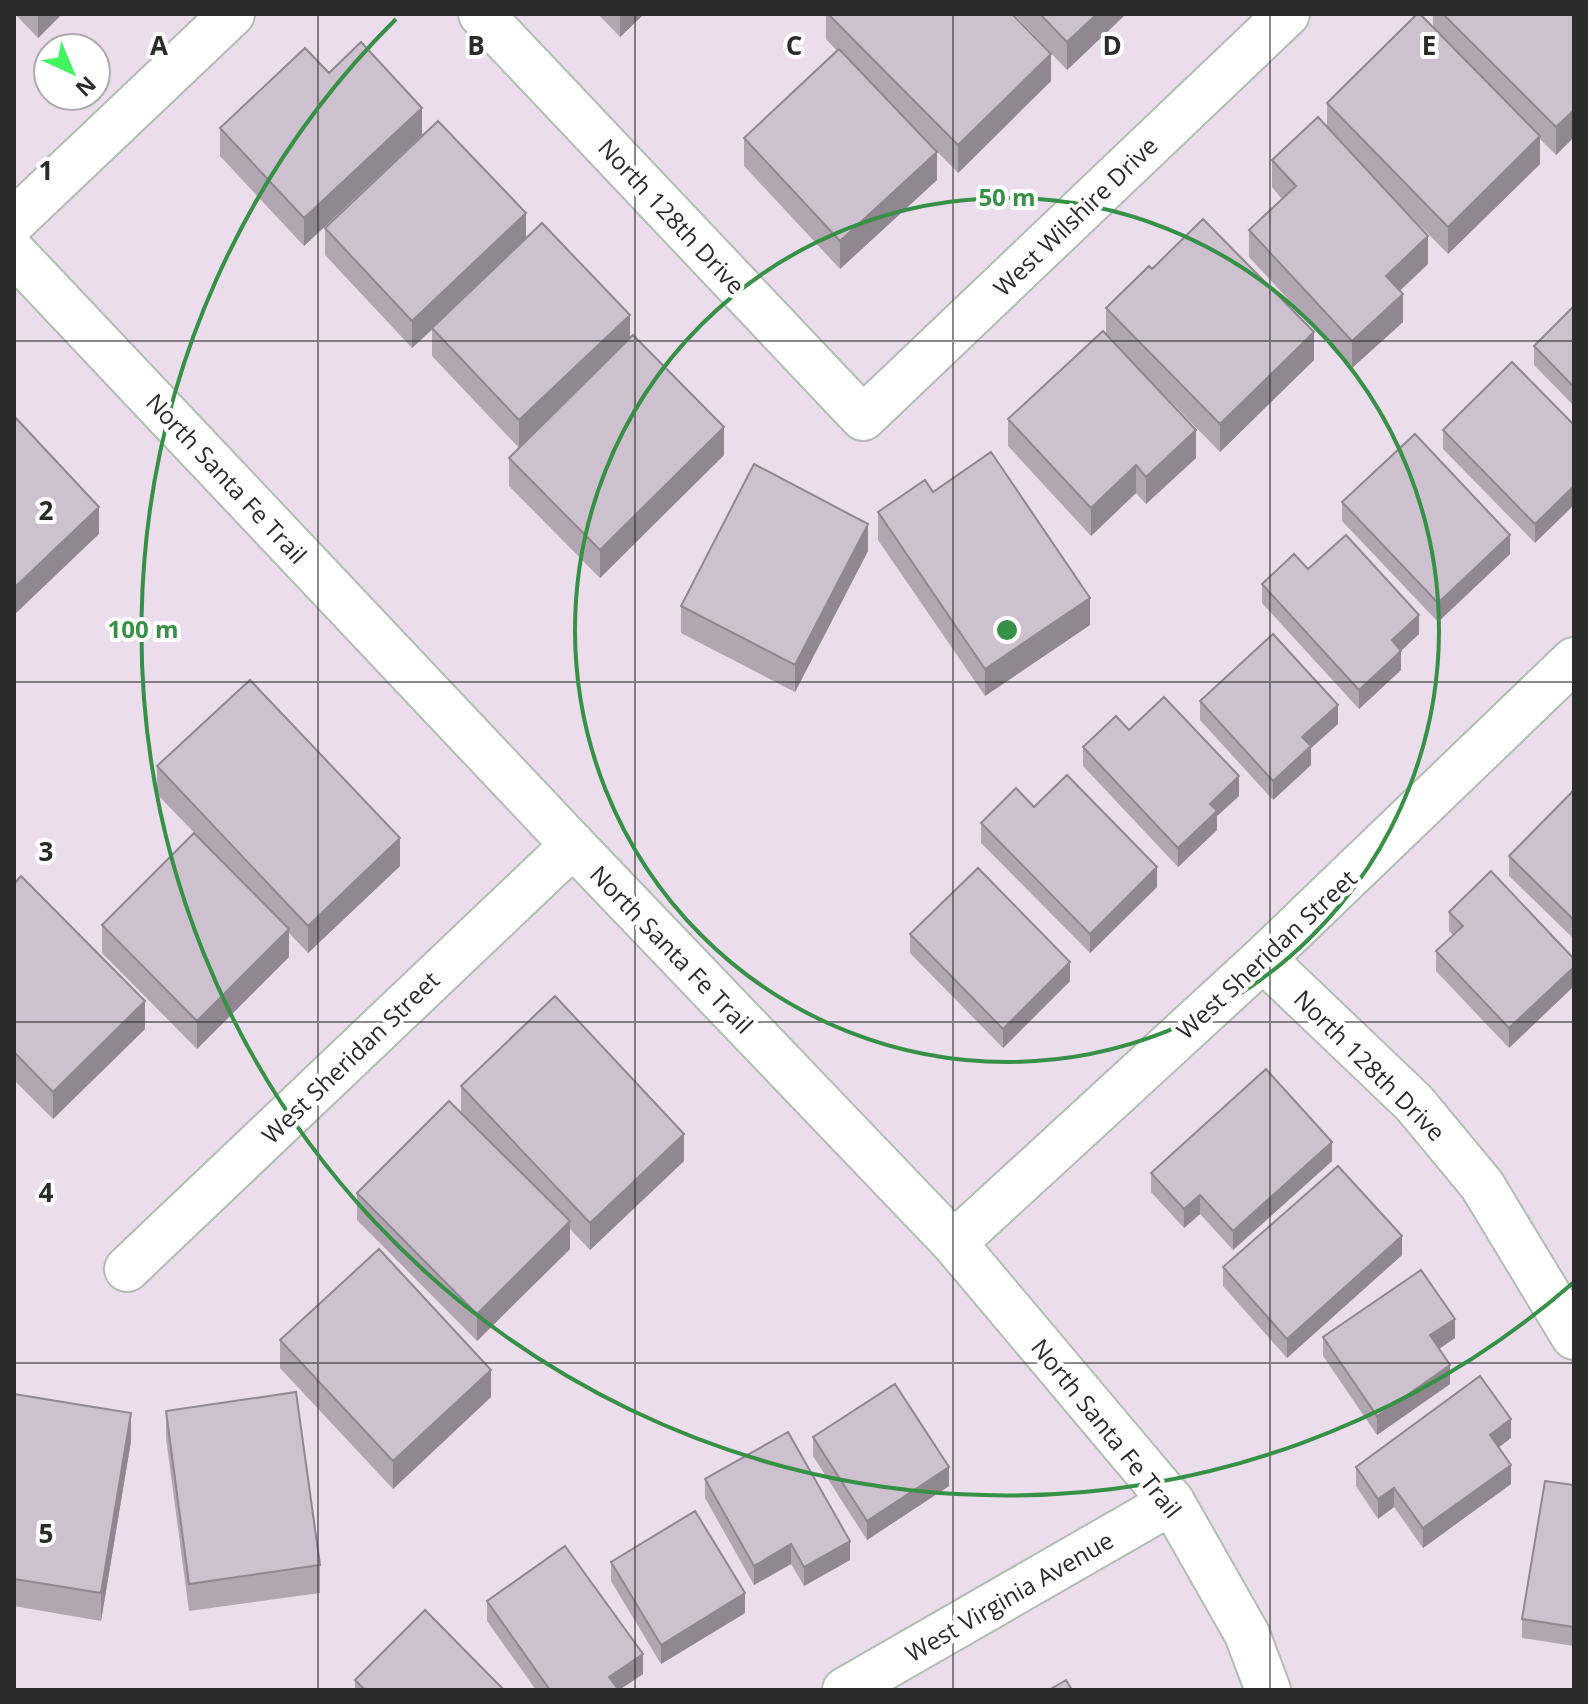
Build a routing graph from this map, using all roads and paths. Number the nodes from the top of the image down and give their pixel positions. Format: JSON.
{"nodes":[{"id":1,"x":232,"y":14,"type":"edge"},
{"id":2,"x":481,"y":14,"type":"edge"},
{"id":3,"x":1287,"y":14,"type":"edge"},
{"id":4,"x":14,"y":221,"type":"edge"},
{"id":5,"x":14,"y":253,"type":"edge"},
{"id":6,"x":863,"y":418,"type":"joint"},
{"id":7,"x":1574,"y":660,"type":"edge"},
{"id":8,"x":573,"y":845,"type":"junction"},
{"id":9,"x":1263,"y":959,"type":"junction"},
{"id":10,"x":954,"y":1243,"type":"junction"},
{"id":11,"x":127,"y":1269,"type":"dead end"},
{"id":12,"x":1574,"y":1337,"type":"edge"},
{"id":13,"x":1172,"y":1502,"type":"junction"},
{"id":14,"x":845,"y":1690,"type":"edge"},
{"id":15,"x":1268,"y":1690,"type":"edge"}],
"edges":[{"from":1,"to":4,"type":"street"},
{"from":2,"to":6,"type":"street","name":"North 128th Drive"},
{"from":3,"to":6,"type":"street","name":"West Wilshire Drive"},
{"from":5,"to":8,"type":"street","name":"North Santa Fe Trail"},
{"from":7,"to":9,"type":"street","name":"West Sheridan Street"},
{"from":8,"to":10,"type":"street","name":"North Santa Fe Trail"},
{"from":8,"to":11,"type":"street","name":"West Sheridan Street"},
{"from":9,"to":10,"type":"street","name":"West Sheridan Street"},
{"from":9,"to":12,"type":"street","name":"North 128th Drive"},
{"from":10,"to":13,"type":"street","name":"North Santa Fe Trail"},
{"from":13,"to":14,"type":"street","name":"West Virginia Avenue"},
{"from":13,"to":15,"type":"street","name":"North Santa Fe Trail"}]}
